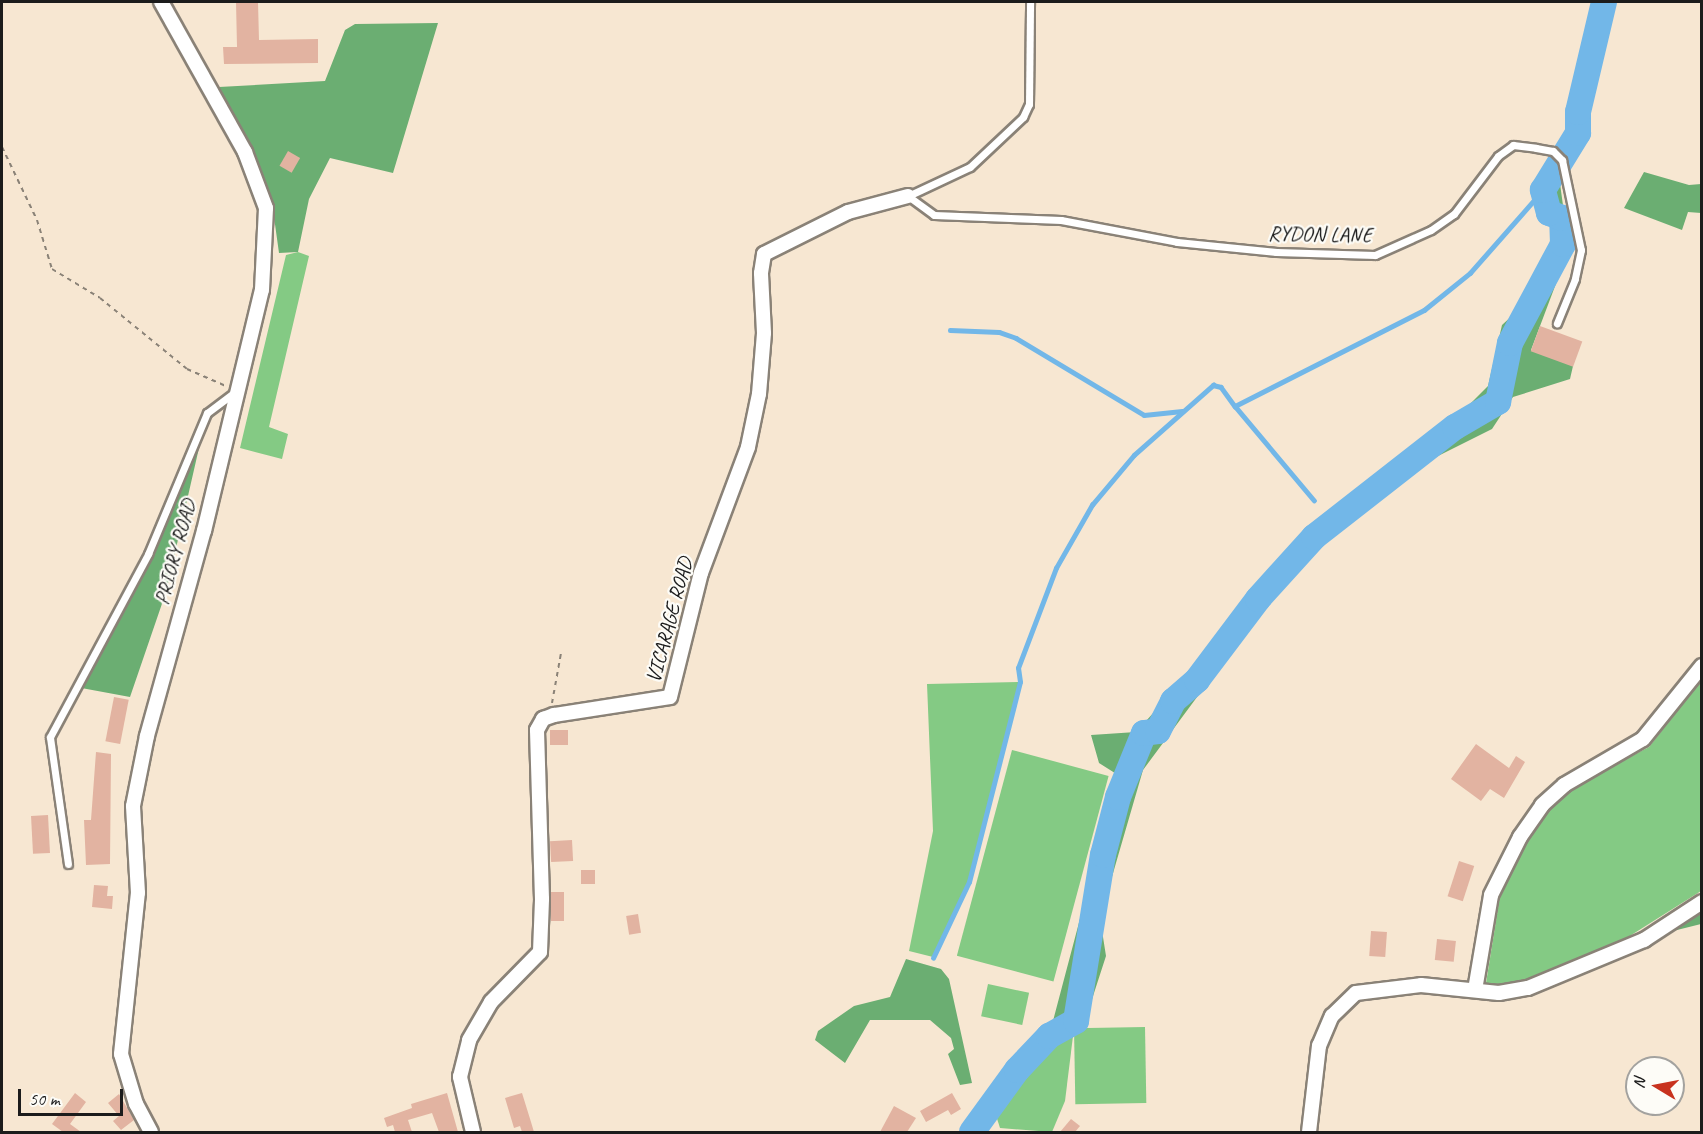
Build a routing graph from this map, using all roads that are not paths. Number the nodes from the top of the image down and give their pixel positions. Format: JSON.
{"nodes":[{"id":1,"x":161,"y":2,"type":"edge"},
{"id":2,"x":1030,"y":2,"type":"edge"},
{"id":3,"x":908,"y":196,"type":"junction"},
{"id":4,"x":1557,"y":323,"type":"dead end"},
{"id":5,"x":237,"y":391,"type":"junction"},
{"id":6,"x":1701,"y":666,"type":"edge"},
{"id":7,"x":68,"y":864,"type":"dead end"},
{"id":8,"x":1701,"y":902,"type":"edge"},
{"id":9,"x":1475,"y":990,"type":"junction"},
{"id":10,"x":151,"y":1132,"type":"edge"},
{"id":11,"x":473,"y":1132,"type":"edge"},
{"id":12,"x":1309,"y":1132,"type":"edge"}],
"edges":[{"from":1,"to":5,"type":"street","name":"PRIORY ROAD"},
{"from":2,"to":3,"type":"lane"},
{"from":3,"to":4,"type":"lane","name":"RYDON LANE"},
{"from":3,"to":11,"type":"street","name":"VICARAGE ROAD"},
{"from":5,"to":7,"type":"lane"},
{"from":5,"to":10,"type":"street","name":"PRIORY ROAD"},
{"from":6,"to":9,"type":"street"},
{"from":8,"to":9,"type":"street"},
{"from":9,"to":12,"type":"street"}]}
